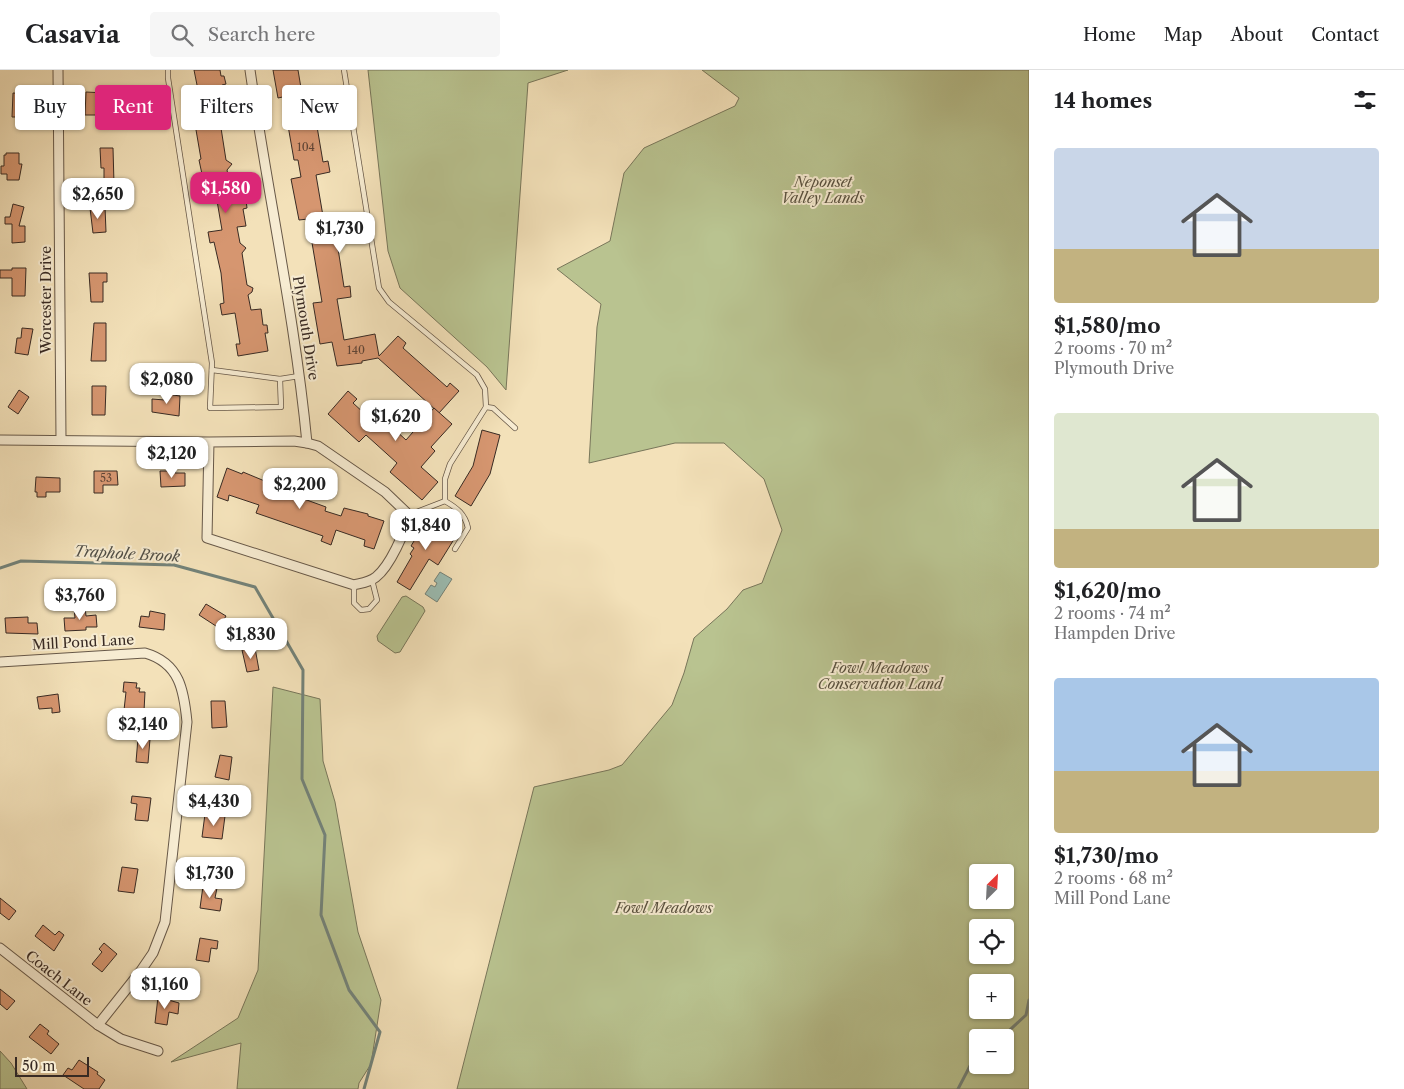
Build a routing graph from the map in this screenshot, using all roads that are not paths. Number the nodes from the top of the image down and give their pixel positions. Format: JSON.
{"nodes":[{"id":1,"x":58,"y":70,"type":"edge"},
{"id":2,"x":168,"y":70,"type":"edge"},
{"id":3,"x":250,"y":70,"type":"edge"},
{"id":4,"x":344,"y":70,"type":"edge"},
{"id":5,"x":212,"y":370,"type":"junction"},
{"id":6,"x":300,"y":376,"type":"junction"},
{"id":7,"x":280,"y":379,"type":"junction"},
{"id":8,"x":486,"y":407,"type":"junction"},
{"id":9,"x":515,"y":428,"type":"dead end"},
{"id":10,"x":60,"y":439,"type":"junction"},
{"id":11,"x":0,"y":440,"type":"edge"},
{"id":12,"x":209,"y":442,"type":"junction"},
{"id":13,"x":308,"y":443,"type":"junction"},
{"id":14,"x":445,"y":501,"type":"junction"},
{"id":15,"x":409,"y":515,"type":"junction"},
{"id":16,"x":454,"y":549,"type":"dead end"},
{"id":17,"x":372,"y":580,"type":"junction"},
{"id":18,"x":354,"y":585,"type":"junction"},
{"id":19,"x":0,"y":662,"type":"edge"},
{"id":20,"x":0,"y":948,"type":"edge"},
{"id":21,"x":98,"y":1026,"type":"junction"},
{"id":22,"x":158,"y":1050,"type":"dead end"}],
"edges":[{"from":1,"to":10,"type":"street","name":"Worcester Drive"},
{"from":2,"to":5,"type":"lane"},
{"from":3,"to":6,"type":"street","name":"Plymouth Drive"},
{"from":4,"to":8,"type":"lane"},
{"from":5,"to":7,"type":"lane"},
{"from":5,"to":7,"type":"lane"},
{"from":6,"to":7,"type":"lane"},
{"from":6,"to":13,"type":"street","name":"Plymouth Drive"},
{"from":8,"to":9,"type":"lane"},
{"from":8,"to":14,"type":"lane"},
{"from":10,"to":11,"type":"street"},
{"from":10,"to":12,"type":"street"},
{"from":12,"to":13,"type":"street"},
{"from":12,"to":18,"type":"street"},
{"from":13,"to":15,"type":"street"},
{"from":14,"to":15,"type":"lane"},
{"from":14,"to":16,"type":"lane"},
{"from":15,"to":17,"type":"street"},
{"from":17,"to":18,"type":"street"},
{"from":17,"to":18,"type":"lane"},
{"from":19,"to":21,"type":"street","name":"Mill Pond Lane"},
{"from":20,"to":21,"type":"street","name":"Coach Lane"},
{"from":21,"to":22,"type":"street","name":"Coach Lane"}]}
